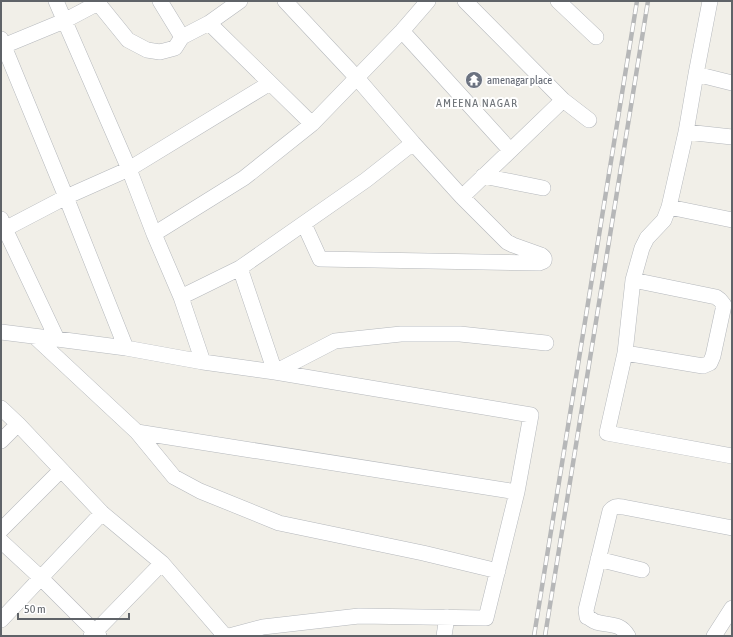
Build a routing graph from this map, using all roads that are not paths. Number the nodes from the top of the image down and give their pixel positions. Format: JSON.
{"nodes":[{"id":1,"x":56,"y":1,"type":"edge"},
{"id":2,"x":160,"y":1,"type":"edge"},
{"id":3,"x":240,"y":1,"type":"edge"},
{"id":4,"x":285,"y":1,"type":"edge"},
{"id":5,"x":428,"y":1,"type":"edge"},
{"id":6,"x":465,"y":1,"type":"edge"},
{"id":7,"x":558,"y":1,"type":"edge"},
{"id":8,"x":710,"y":1,"type":"edge"},
{"id":9,"x":64,"y":21,"type":"junction"},
{"id":10,"x":209,"y":23,"type":"junction"},
{"id":11,"x":402,"y":31,"type":"junction"},
{"id":12,"x":596,"y":36,"type":"dead end"},
{"id":13,"x":182,"y":37,"type":"junction"},
{"id":14,"x":2,"y":44,"type":"edge"},
{"id":15,"x":696,"y":74,"type":"junction"},
{"id":16,"x":357,"y":78,"type":"junction"},
{"id":17,"x":270,"y":83,"type":"junction"},
{"id":18,"x":732,"y":83,"type":"edge"},
{"id":19,"x":563,"y":100,"type":"junction"},
{"id":20,"x":589,"y":120,"type":"dead end"},
{"id":21,"x":312,"y":124,"type":"junction"},
{"id":22,"x":686,"y":132,"type":"junction"},
{"id":23,"x":732,"y":137,"type":"edge"},
{"id":24,"x":413,"y":143,"type":"junction"},
{"id":25,"x":510,"y":150,"type":"junction"},
{"id":26,"x":129,"y":169,"type":"junction"},
{"id":27,"x":483,"y":176,"type":"junction"},
{"id":28,"x":543,"y":188,"type":"dead end"},
{"id":29,"x":66,"y":197,"type":"junction"},
{"id":30,"x":462,"y":197,"type":"junction"},
{"id":31,"x":669,"y":207,"type":"junction"},
{"id":32,"x":732,"y":220,"type":"edge"},
{"id":33,"x":304,"y":224,"type":"junction"},
{"id":34,"x":2,"y":226,"type":"edge"},
{"id":35,"x":154,"y":234,"type":"junction"},
{"id":36,"x":240,"y":268,"type":"junction"},
{"id":37,"x":633,"y":280,"type":"junction"},
{"id":38,"x":182,"y":297,"type":"junction"},
{"id":39,"x":1,"y":332,"type":"edge"},
{"id":40,"x":34,"y":336,"type":"junction"},
{"id":41,"x":57,"y":338,"type":"junction"},
{"id":42,"x":546,"y":343,"type":"dead end"},
{"id":43,"x":126,"y":348,"type":"junction"},
{"id":44,"x":625,"y":353,"type":"junction"},
{"id":45,"x":203,"y":362,"type":"junction"},
{"id":46,"x":274,"y":372,"type":"junction"},
{"id":47,"x":1,"y":408,"type":"edge"},
{"id":48,"x":18,"y":424,"type":"junction"},
{"id":49,"x":137,"y":432,"type":"junction"},
{"id":50,"x":1,"y":440,"type":"edge"},
{"id":51,"x":732,"y":456,"type":"edge"},
{"id":52,"x":61,"y":470,"type":"junction"},
{"id":53,"x":517,"y":492,"type":"junction"},
{"id":54,"x":102,"y":513,"type":"junction"},
{"id":55,"x":732,"y":528,"type":"edge"},
{"id":56,"x":1,"y":530,"type":"edge"},
{"id":57,"x":1,"y":541,"type":"edge"},
{"id":58,"x":598,"y":559,"type":"junction"},
{"id":59,"x":162,"y":563,"type":"junction"},
{"id":60,"x":642,"y":570,"type":"dead end"},
{"id":61,"x":498,"y":571,"type":"junction"},
{"id":62,"x":41,"y":578,"type":"junction"},
{"id":63,"x":732,"y":608,"type":"edge"},
{"id":64,"x":447,"y":617,"type":"junction"},
{"id":65,"x":1,"y":620,"type":"edge"},
{"id":66,"x":263,"y":632,"type":"edge"},
{"id":67,"x":95,"y":635,"type":"edge"},
{"id":68,"x":225,"y":636,"type":"edge"},
{"id":69,"x":229,"y":636,"type":"edge"},
{"id":70,"x":444,"y":636,"type":"edge"},
{"id":71,"x":628,"y":636,"type":"edge"},
{"id":72,"x":714,"y":636,"type":"edge"}],
"edges":[{"from":1,"to":9,"type":"street"},
{"from":2,"to":13,"type":"street"},
{"from":3,"to":10,"type":"street"},
{"from":4,"to":16,"type":"street"},
{"from":5,"to":11,"type":"street"},
{"from":6,"to":19,"type":"street"},
{"from":7,"to":12,"type":"street"},
{"from":8,"to":15,"type":"street"},
{"from":9,"to":13,"type":"street"},
{"from":9,"to":14,"type":"street"},
{"from":9,"to":26,"type":"street"},
{"from":10,"to":13,"type":"street"},
{"from":10,"to":17,"type":"street"},
{"from":11,"to":16,"type":"street"},
{"from":11,"to":25,"type":"street"},
{"from":14,"to":29,"type":"street"},
{"from":15,"to":18,"type":"street"},
{"from":15,"to":22,"type":"street"},
{"from":16,"to":21,"type":"street"},
{"from":16,"to":24,"type":"street"},
{"from":17,"to":21,"type":"street"},
{"from":17,"to":26,"type":"street"},
{"from":19,"to":20,"type":"street"},
{"from":19,"to":25,"type":"street"},
{"from":21,"to":35,"type":"street"},
{"from":22,"to":23,"type":"street"},
{"from":22,"to":31,"type":"street"},
{"from":24,"to":30,"type":"street"},
{"from":24,"to":33,"type":"street"},
{"from":25,"to":27,"type":"street"},
{"from":26,"to":29,"type":"street"},
{"from":26,"to":35,"type":"street"},
{"from":27,"to":28,"type":"street"},
{"from":27,"to":30,"type":"street"},
{"from":29,"to":34,"type":"street"},
{"from":29,"to":43,"type":"street"},
{"from":30,"to":33,"type":"street"},
{"from":31,"to":32,"type":"street"},
{"from":31,"to":37,"type":"street"},
{"from":33,"to":36,"type":"street"},
{"from":34,"to":41,"type":"street"},
{"from":35,"to":38,"type":"street"},
{"from":36,"to":38,"type":"street"},
{"from":36,"to":46,"type":"street"},
{"from":37,"to":44,"type":"street"},
{"from":37,"to":44,"type":"street"},
{"from":38,"to":45,"type":"street"},
{"from":39,"to":40,"type":"street"},
{"from":40,"to":41,"type":"street"},
{"from":40,"to":49,"type":"street"},
{"from":41,"to":43,"type":"street"},
{"from":42,"to":46,"type":"street"},
{"from":43,"to":45,"type":"street"},
{"from":44,"to":51,"type":"street"},
{"from":45,"to":46,"type":"street"},
{"from":46,"to":53,"type":"street"},
{"from":47,"to":48,"type":"street"},
{"from":48,"to":50,"type":"street"},
{"from":48,"to":52,"type":"street"},
{"from":49,"to":53,"type":"street"},
{"from":49,"to":61,"type":"street"},
{"from":52,"to":54,"type":"street"},
{"from":52,"to":56,"type":"street"},
{"from":53,"to":61,"type":"street"},
{"from":54,"to":59,"type":"street"},
{"from":54,"to":62,"type":"street"},
{"from":55,"to":58,"type":"street"},
{"from":57,"to":62,"type":"street"},
{"from":58,"to":60,"type":"street"},
{"from":58,"to":71,"type":"street"},
{"from":59,"to":67,"type":"street"},
{"from":59,"to":68,"type":"street"},
{"from":61,"to":64,"type":"street"},
{"from":62,"to":65,"type":"street"},
{"from":62,"to":67,"type":"street"},
{"from":63,"to":72,"type":"street"},
{"from":64,"to":66,"type":"street"},
{"from":64,"to":70,"type":"street"},
{"from":66,"to":69,"type":"street"}]}
